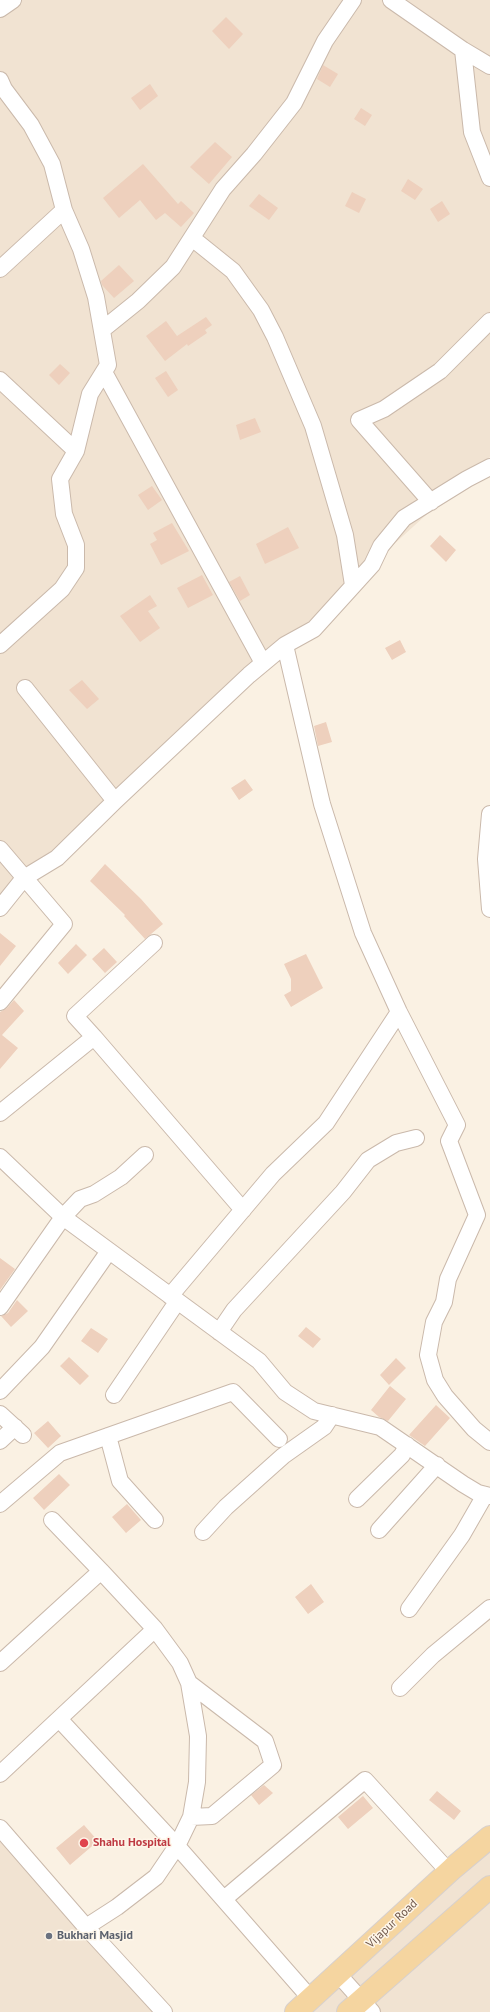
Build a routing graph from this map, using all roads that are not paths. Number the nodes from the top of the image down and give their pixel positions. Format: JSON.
{"nodes":[{"id":1,"x":12,"y":0,"type":"edge"},
{"id":2,"x":353,"y":0,"type":"edge"},
{"id":3,"x":391,"y":0,"type":"edge"},
{"id":4,"x":0,"y":9,"type":"edge"},
{"id":5,"x":463,"y":50,"type":"junction"},
{"id":6,"x":490,"y":66,"type":"edge"},
{"id":7,"x":0,"y":80,"type":"edge"},
{"id":8,"x":490,"y":178,"type":"edge"},
{"id":9,"x":64,"y":210,"type":"junction"},
{"id":10,"x":192,"y":238,"type":"junction"},
{"id":11,"x":0,"y":269,"type":"edge"},
{"id":12,"x":490,"y":322,"type":"edge"},
{"id":13,"x":102,"y":330,"type":"junction"},
{"id":14,"x":104,"y":372,"type":"junction"},
{"id":15,"x":0,"y":380,"type":"edge"},
{"id":16,"x":76,"y":451,"type":"junction"},
{"id":17,"x":490,"y":467,"type":"edge"},
{"id":18,"x":431,"y":502,"type":"junction"},
{"id":19,"x":353,"y":586,"type":"junction"},
{"id":20,"x":0,"y":645,"type":"edge"},
{"id":21,"x":284,"y":645,"type":"junction"},
{"id":22,"x":263,"y":663,"type":"junction"},
{"id":23,"x":25,"y":688,"type":"dead end"},
{"id":24,"x":115,"y":801,"type":"junction"},
{"id":25,"x":490,"y":814,"type":"edge"},
{"id":26,"x":0,"y":849,"type":"edge"},
{"id":27,"x":24,"y":878,"type":"junction"},
{"id":28,"x":0,"y":908,"type":"edge"},
{"id":29,"x":490,"y":909,"type":"edge"},
{"id":30,"x":154,"y":943,"type":"dead end"},
{"id":31,"x":0,"y":1002,"type":"edge"},
{"id":32,"x":399,"y":1012,"type":"junction"},
{"id":33,"x":94,"y":1037,"type":"junction"},
{"id":34,"x":0,"y":1113,"type":"edge"},
{"id":35,"x":416,"y":1138,"type":"dead end"},
{"id":36,"x":146,"y":1156,"type":"dead end"},
{"id":37,"x":0,"y":1157,"type":"edge"},
{"id":38,"x":243,"y":1210,"type":"junction"},
{"id":39,"x":63,"y":1217,"type":"junction"},
{"id":40,"x":484,"y":1217,"type":"edge"},
{"id":41,"x":109,"y":1251,"type":"junction"},
{"id":42,"x":174,"y":1299,"type":"junction"},
{"id":43,"x":0,"y":1307,"type":"edge"},
{"id":44,"x":219,"y":1332,"type":"junction"},
{"id":45,"x":0,"y":1391,"type":"edge"},
{"id":46,"x":114,"y":1395,"type":"dead end"},
{"id":47,"x":0,"y":1414,"type":"edge"},
{"id":48,"x":332,"y":1415,"type":"junction"},
{"id":49,"x":108,"y":1436,"type":"junction"},
{"id":50,"x":279,"y":1439,"type":"dead end"},
{"id":51,"x":0,"y":1441,"type":"edge"},
{"id":52,"x":490,"y":1442,"type":"edge"},
{"id":53,"x":407,"y":1445,"type":"junction"},
{"id":54,"x":437,"y":1465,"type":"junction"},
{"id":55,"x":487,"y":1495,"type":"edge"},
{"id":56,"x":357,"y":1499,"type":"dead end"},
{"id":57,"x":0,"y":1504,"type":"edge"},
{"id":58,"x":52,"y":1520,"type":"dead end"},
{"id":59,"x":154,"y":1520,"type":"dead end"},
{"id":60,"x":379,"y":1530,"type":"dead end"},
{"id":61,"x":203,"y":1532,"type":"dead end"},
{"id":62,"x":101,"y":1571,"type":"junction"},
{"id":63,"x":490,"y":1608,"type":"edge"},
{"id":64,"x":409,"y":1609,"type":"dead end"},
{"id":65,"x":155,"y":1629,"type":"junction"},
{"id":66,"x":0,"y":1663,"type":"edge"},
{"id":67,"x":189,"y":1683,"type":"junction"},
{"id":68,"x":400,"y":1688,"type":"dead end"},
{"id":69,"x":59,"y":1719,"type":"junction"},
{"id":70,"x":0,"y":1774,"type":"edge"},
{"id":71,"x":191,"y":1817,"type":"junction"},
{"id":72,"x":0,"y":1828,"type":"edge"},
{"id":73,"x":490,"y":1837,"type":"edge"},
{"id":74,"x":177,"y":1846,"type":"junction"},
{"id":75,"x":449,"y":1872,"type":"junction"},
{"id":76,"x":490,"y":1888,"type":"edge"},
{"id":77,"x":224,"y":1899,"type":"junction"},
{"id":78,"x":86,"y":1927,"type":"junction"},
{"id":79,"x":338,"y":1974,"type":"junction"},
{"id":80,"x":304,"y":2005,"type":"edge"},
{"id":81,"x":361,"y":2008,"type":"edge"},
{"id":82,"x":164,"y":2012,"type":"edge"}],
"edges":[{"from":1,"to":4,"type":"street"},
{"from":2,"to":10,"type":"street"},
{"from":3,"to":5,"type":"street"},
{"from":5,"to":6,"type":"street"},
{"from":5,"to":8,"type":"street"},
{"from":7,"to":9,"type":"street"},
{"from":9,"to":11,"type":"street"},
{"from":9,"to":13,"type":"street"},
{"from":10,"to":13,"type":"street"},
{"from":10,"to":19,"type":"street"},
{"from":12,"to":18,"type":"street"},
{"from":13,"to":14,"type":"street"},
{"from":14,"to":16,"type":"street"},
{"from":14,"to":22,"type":"street"},
{"from":15,"to":16,"type":"street"},
{"from":16,"to":20,"type":"street"},
{"from":17,"to":18,"type":"street"},
{"from":18,"to":19,"type":"street"},
{"from":19,"to":21,"type":"street"},
{"from":21,"to":22,"type":"street"},
{"from":21,"to":32,"type":"street"},
{"from":22,"to":24,"type":"street"},
{"from":23,"to":24,"type":"street"},
{"from":24,"to":27,"type":"street"},
{"from":25,"to":29,"type":"street"},
{"from":26,"to":27,"type":"street"},
{"from":27,"to":28,"type":"street"},
{"from":27,"to":31,"type":"street"},
{"from":30,"to":33,"type":"street"},
{"from":32,"to":38,"type":"street"},
{"from":32,"to":40,"type":"street"},
{"from":33,"to":34,"type":"street"},
{"from":33,"to":38,"type":"street"},
{"from":35,"to":44,"type":"street"},
{"from":36,"to":39,"type":"street"},
{"from":37,"to":39,"type":"street"},
{"from":38,"to":42,"type":"street"},
{"from":39,"to":41,"type":"street"},
{"from":39,"to":43,"type":"street"},
{"from":40,"to":52,"type":"street"},
{"from":41,"to":42,"type":"street"},
{"from":41,"to":45,"type":"street"},
{"from":42,"to":44,"type":"street"},
{"from":42,"to":46,"type":"street"},
{"from":44,"to":48,"type":"street"},
{"from":47,"to":51,"type":"street"},
{"from":48,"to":53,"type":"street"},
{"from":48,"to":61,"type":"street"},
{"from":49,"to":50,"type":"street"},
{"from":49,"to":57,"type":"street"},
{"from":49,"to":59,"type":"street"},
{"from":53,"to":54,"type":"street"},
{"from":53,"to":56,"type":"street"},
{"from":54,"to":55,"type":"street"},
{"from":54,"to":60,"type":"street"},
{"from":55,"to":64,"type":"street"},
{"from":58,"to":62,"type":"street"},
{"from":62,"to":65,"type":"street"},
{"from":62,"to":66,"type":"street"},
{"from":63,"to":68,"type":"street"},
{"from":65,"to":67,"type":"street"},
{"from":65,"to":69,"type":"street"},
{"from":67,"to":71,"type":"street"},
{"from":67,"to":71,"type":"street"},
{"from":69,"to":70,"type":"street"},
{"from":69,"to":74,"type":"street"},
{"from":71,"to":74,"type":"street"},
{"from":72,"to":78,"type":"street"},
{"from":73,"to":75,"type":"main road","name":"Vijapur Road"},
{"from":74,"to":77,"type":"street"},
{"from":74,"to":78,"type":"street"},
{"from":75,"to":77,"type":"street"},
{"from":75,"to":79,"type":"main road","name":"Vijapur Road"},
{"from":76,"to":81,"type":"main road"},
{"from":77,"to":80,"type":"street"},
{"from":78,"to":82,"type":"street"},
{"from":79,"to":80,"type":"main road","name":"Vijapur Road"},
{"from":79,"to":81,"type":"street"}]}
